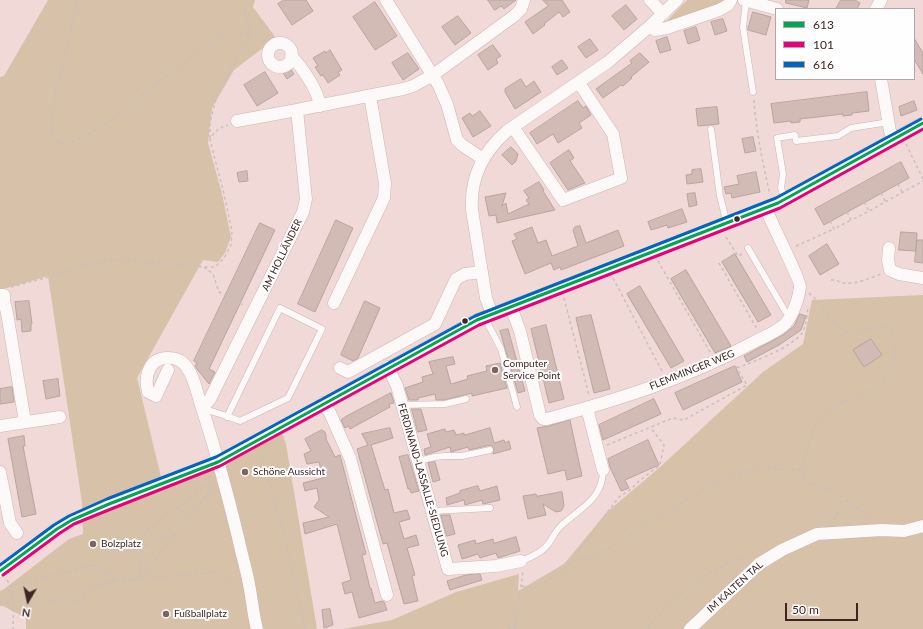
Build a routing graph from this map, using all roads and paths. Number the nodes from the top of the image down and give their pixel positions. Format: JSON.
{"nodes":[{"id":1,"x":76,"y":0,"type":"edge"},
{"id":2,"x":246,"y":0,"type":"edge"},
{"id":3,"x":386,"y":0,"type":"edge"},
{"id":4,"x":524,"y":0,"type":"edge"},
{"id":5,"x":650,"y":0,"type":"edge"},
{"id":6,"x":677,"y":0,"type":"edge"},
{"id":7,"x":731,"y":0,"type":"edge"},
{"id":8,"x":745,"y":0,"type":"edge"},
{"id":9,"x":775,"y":9,"type":"edge"},
{"id":10,"x":663,"y":14,"type":"junction"},
{"id":11,"x":650,"y":26,"type":"junction"},
{"id":12,"x":250,"y":34,"type":"junction"},
{"id":13,"x":271,"y":47,"type":"junction"},
{"id":14,"x":291,"y":56,"type":"junction"},
{"id":15,"x":433,"y":75,"type":"junction"},
{"id":16,"x":882,"y":80,"type":"edge"},
{"id":17,"x":579,"y":83,"type":"junction"},
{"id":18,"x":753,"y":92,"type":"joint"},
{"id":19,"x":370,"y":96,"type":"junction"},
{"id":20,"x":320,"y":106,"type":"junction"},
{"id":21,"x":297,"y":110,"type":"junction"},
{"id":22,"x":237,"y":121,"type":"joint"},
{"id":23,"x":888,"y":122,"type":"junction"},
{"id":24,"x":923,"y":123,"type":"edge"},
{"id":25,"x":513,"y":126,"type":"junction"},
{"id":26,"x":711,"y":129,"type":"dead end"},
{"id":27,"x":898,"y":138,"type":"junction"},
{"id":28,"x":210,"y":140,"type":"junction"},
{"id":29,"x":483,"y":159,"type":"junction"},
{"id":30,"x":923,"y":180,"type":"edge"},
{"id":31,"x":898,"y":184,"type":"dead end"},
{"id":32,"x":902,"y":192,"type":"junction"},
{"id":33,"x":881,"y":193,"type":"dead end"},
{"id":34,"x":785,"y":200,"type":"junction"},
{"id":35,"x":885,"y":201,"type":"junction"},
{"id":36,"x":864,"y":202,"type":"dead end"},
{"id":37,"x":769,"y":208,"type":"junction"},
{"id":38,"x":869,"y":211,"type":"junction"},
{"id":39,"x":847,"y":212,"type":"dead end"},
{"id":40,"x":851,"y":220,"type":"junction"},
{"id":41,"x":830,"y":221,"type":"dead end"},
{"id":42,"x":727,"y":224,"type":"junction"},
{"id":43,"x":834,"y":229,"type":"junction"},
{"id":44,"x":726,"y":237,"type":"dead end"},
{"id":45,"x":889,"y":248,"type":"dead end"},
{"id":46,"x":749,"y":249,"type":"joint"},
{"id":47,"x":785,"y":251,"type":"junction"},
{"id":48,"x":655,"y":252,"type":"junction"},
{"id":49,"x":719,"y":264,"type":"dead end"},
{"id":50,"x":204,"y":267,"type":"junction"},
{"id":51,"x":610,"y":269,"type":"junction"},
{"id":52,"x":890,"y":270,"type":"junction"},
{"id":53,"x":482,"y":272,"type":"junction"},
{"id":54,"x":923,"y":278,"type":"edge"},
{"id":55,"x":831,"y":280,"type":"dead end"},
{"id":56,"x":801,"y":285,"type":"junction"},
{"id":57,"x":560,"y":288,"type":"junction"},
{"id":58,"x":2,"y":295,"type":"edge"},
{"id":59,"x":334,"y":304,"type":"dead end"},
{"id":60,"x":511,"y":307,"type":"junction"},
{"id":61,"x":254,"y":310,"type":"junction"},
{"id":62,"x":489,"y":315,"type":"junction"},
{"id":63,"x":791,"y":317,"type":"junction"},
{"id":64,"x":762,"y":338,"type":"junction"},
{"id":65,"x":730,"y":355,"type":"junction"},
{"id":66,"x":716,"y":362,"type":"junction"},
{"id":67,"x":388,"y":367,"type":"junction"},
{"id":68,"x":340,"y":368,"type":"dead end"},
{"id":69,"x":168,"y":370,"type":"dead end"},
{"id":70,"x":667,"y":381,"type":"junction"},
{"id":71,"x":466,"y":399,"type":"dead end"},
{"id":72,"x":323,"y":403,"type":"junction"},
{"id":73,"x":403,"y":405,"type":"junction"},
{"id":74,"x":517,"y":407,"type":"dead end"},
{"id":75,"x":590,"y":407,"type":"junction"},
{"id":76,"x":202,"y":409,"type":"junction"},
{"id":77,"x":60,"y":417,"type":"dead end"},
{"id":78,"x":227,"y":417,"type":"junction"},
{"id":79,"x":25,"y":422,"type":"junction"},
{"id":80,"x":0,"y":426,"type":"edge"},
{"id":81,"x":650,"y":427,"type":"junction"},
{"id":82,"x":598,"y":448,"type":"junction"},
{"id":83,"x":490,"y":450,"type":"dead end"},
{"id":84,"x":260,"y":451,"type":"dead end"},
{"id":85,"x":218,"y":462,"type":"junction"},
{"id":86,"x":418,"y":462,"type":"junction"},
{"id":87,"x":603,"y":470,"type":"joint"},
{"id":88,"x":803,"y":470,"type":"junction"},
{"id":89,"x":0,"y":472,"type":"edge"},
{"id":90,"x":222,"y":475,"type":"junction"},
{"id":91,"x":841,"y":496,"type":"junction"},
{"id":92,"x":490,"y":508,"type":"dead end"},
{"id":93,"x":433,"y":511,"type":"junction"},
{"id":94,"x":831,"y":525,"type":"dead end"},
{"id":95,"x":923,"y":526,"type":"edge"},
{"id":96,"x":882,"y":530,"type":"junction"},
{"id":97,"x":178,"y":532,"type":"junction"},
{"id":98,"x":17,"y":533,"type":"dead end"},
{"id":99,"x":141,"y":546,"type":"junction"},
{"id":100,"x":122,"y":554,"type":"dead end"},
{"id":101,"x":576,"y":559,"type":"junction"},
{"id":102,"x":521,"y":561,"type":"junction"},
{"id":103,"x":759,"y":564,"type":"junction"},
{"id":104,"x":2,"y":570,"type":"edge"},
{"id":105,"x":140,"y":578,"type":"junction"},
{"id":106,"x":117,"y":580,"type":"junction"},
{"id":107,"x":249,"y":584,"type":"junction"},
{"id":108,"x":11,"y":586,"type":"junction"},
{"id":109,"x":522,"y":586,"type":"junction"},
{"id":110,"x":387,"y":596,"type":"dead end"},
{"id":111,"x":13,"y":601,"type":"junction"},
{"id":112,"x":0,"y":602,"type":"edge"},
{"id":113,"x":515,"y":628,"type":"edge"},
{"id":114,"x":13,"y":629,"type":"edge"},
{"id":115,"x":257,"y":629,"type":"edge"},
{"id":116,"x":305,"y":629,"type":"edge"},
{"id":117,"x":508,"y":629,"type":"edge"},
{"id":118,"x":648,"y":629,"type":"edge"},
{"id":119,"x":690,"y":629,"type":"edge"}],
"edges":[{"from":1,"to":12,"type":"path"},
{"from":2,"to":12,"type":"path"},
{"from":3,"to":15,"type":"street"},
{"from":4,"to":15,"type":"street"},
{"from":5,"to":10,"type":"street"},
{"from":6,"to":10,"type":"street"},
{"from":7,"to":11,"type":"street"},
{"from":8,"to":9,"type":"street"},
{"from":8,"to":18,"type":"lane"},
{"from":10,"to":11,"type":"street"},
{"from":11,"to":17,"type":"street"},
{"from":12,"to":13,"type":"path"},
{"from":12,"to":28,"type":"path"},
{"from":13,"to":14,"type":"street"},
{"from":13,"to":14,"type":"street"},
{"from":14,"to":20,"type":"street"},
{"from":15,"to":19,"type":"street"},
{"from":15,"to":29,"type":"street"},
{"from":16,"to":23,"type":"street"},
{"from":17,"to":25,"type":"street"},
{"from":17,"to":25,"type":"street"},
{"from":18,"to":37,"type":"path"},
{"from":19,"to":20,"type":"street"},
{"from":19,"to":59,"type":"street"},
{"from":20,"to":21,"type":"street"},
{"from":21,"to":22,"type":"street"},
{"from":21,"to":61,"type":"street","name":"AM HOLLÄNDER"},
{"from":22,"to":28,"type":"path"},
{"from":23,"to":27,"type":"street"},
{"from":23,"to":34,"type":"lane"},
{"from":24,"to":27,"type":"street"},
{"from":25,"to":29,"type":"street"},
{"from":26,"to":42,"type":"lane"},
{"from":27,"to":30,"type":"path"},
{"from":27,"to":34,"type":"street"},
{"from":28,"to":50,"type":"path"},
{"from":29,"to":53,"type":"street"},
{"from":30,"to":32,"type":"path"},
{"from":31,"to":32,"type":"path"},
{"from":32,"to":35,"type":"path"},
{"from":33,"to":35,"type":"path"},
{"from":34,"to":37,"type":"street"},
{"from":35,"to":38,"type":"path"},
{"from":36,"to":38,"type":"path"},
{"from":37,"to":42,"type":"street"},
{"from":37,"to":47,"type":"street"},
{"from":38,"to":40,"type":"path"},
{"from":39,"to":40,"type":"path"},
{"from":40,"to":43,"type":"path"},
{"from":41,"to":43,"type":"path"},
{"from":42,"to":48,"type":"street"},
{"from":43,"to":47,"type":"path"},
{"from":44,"to":46,"type":"path"},
{"from":45,"to":52,"type":"street"},
{"from":46,"to":63,"type":"lane"},
{"from":47,"to":56,"type":"street"},
{"from":48,"to":51,"type":"street"},
{"from":48,"to":66,"type":"path"},
{"from":49,"to":64,"type":"path"},
{"from":50,"to":58,"type":"path"},
{"from":50,"to":61,"type":"path"},
{"from":51,"to":57,"type":"street"},
{"from":51,"to":70,"type":"path"},
{"from":52,"to":54,"type":"street"},
{"from":52,"to":55,"type":"path"},
{"from":53,"to":62,"type":"street"},
{"from":53,"to":68,"type":"street"},
{"from":56,"to":63,"type":"street"},
{"from":56,"to":88,"type":"path"},
{"from":57,"to":60,"type":"street"},
{"from":57,"to":75,"type":"path"},
{"from":58,"to":79,"type":"street"},
{"from":60,"to":62,"type":"street"},
{"from":60,"to":75,"type":"street","name":"FLEMMINGER WEG"},
{"from":61,"to":76,"type":"street","name":"AM HOLLÄNDER"},
{"from":62,"to":67,"type":"street"},
{"from":62,"to":74,"type":"lane"},
{"from":63,"to":64,"type":"street","name":"FLEMMINGER WEG"},
{"from":64,"to":65,"type":"street","name":"FLEMMINGER WEG"},
{"from":65,"to":66,"type":"street","name":"FLEMMINGER WEG"},
{"from":65,"to":81,"type":"path"},
{"from":66,"to":70,"type":"street","name":"FLEMMINGER WEG"},
{"from":67,"to":72,"type":"street"},
{"from":67,"to":73,"type":"street","name":"FERDINAND-LASSALLE-SIEDLUNG"},
{"from":69,"to":76,"type":"street"},
{"from":70,"to":75,"type":"street","name":"FLEMMINGER WEG"},
{"from":71,"to":73,"type":"lane"},
{"from":72,"to":85,"type":"street"},
{"from":72,"to":110,"type":"street"},
{"from":73,"to":86,"type":"street","name":"FERDINAND-LASSALLE-SIEDLUNG"},
{"from":75,"to":82,"type":"street"},
{"from":76,"to":78,"type":"lane"},
{"from":76,"to":85,"type":"street"},
{"from":77,"to":79,"type":"street"},
{"from":78,"to":78,"type":"lane"},
{"from":79,"to":80,"type":"street"},
{"from":81,"to":82,"type":"path"},
{"from":81,"to":101,"type":"path"},
{"from":82,"to":87,"type":"street"},
{"from":83,"to":86,"type":"lane"},
{"from":84,"to":116,"type":"path"},
{"from":85,"to":90,"type":"street"},
{"from":85,"to":104,"type":"street"},
{"from":86,"to":93,"type":"street","name":"FERDINAND-LASSALLE-SIEDLUNG"},
{"from":87,"to":102,"type":"lane"},
{"from":88,"to":91,"type":"path"},
{"from":88,"to":101,"type":"path"},
{"from":89,"to":98,"type":"street"},
{"from":90,"to":97,"type":"path"},
{"from":90,"to":99,"type":"path"},
{"from":90,"to":107,"type":"street"},
{"from":91,"to":94,"type":"path"},
{"from":91,"to":96,"type":"path"},
{"from":92,"to":93,"type":"lane"},
{"from":93,"to":102,"type":"street","name":"FERDINAND-LASSALLE-SIEDLUNG"},
{"from":95,"to":96,"type":"street","name":"IM KALTEN TAL"},
{"from":96,"to":103,"type":"street","name":"IM KALTEN TAL"},
{"from":97,"to":99,"type":"path"},
{"from":97,"to":105,"type":"path"},
{"from":99,"to":100,"type":"path"},
{"from":99,"to":105,"type":"path"},
{"from":101,"to":109,"type":"path"},
{"from":102,"to":109,"type":"path"},
{"from":103,"to":118,"type":"path"},
{"from":103,"to":119,"type":"street","name":"IM KALTEN TAL"},
{"from":104,"to":108,"type":"path"},
{"from":105,"to":106,"type":"path"},
{"from":105,"to":107,"type":"path"},
{"from":106,"to":108,"type":"path"},
{"from":106,"to":111,"type":"path"},
{"from":107,"to":115,"type":"street"},
{"from":108,"to":111,"type":"path"},
{"from":109,"to":113,"type":"path"},
{"from":111,"to":112,"type":"path"},
{"from":111,"to":114,"type":"path"},
{"from":113,"to":117,"type":"path"}]}
